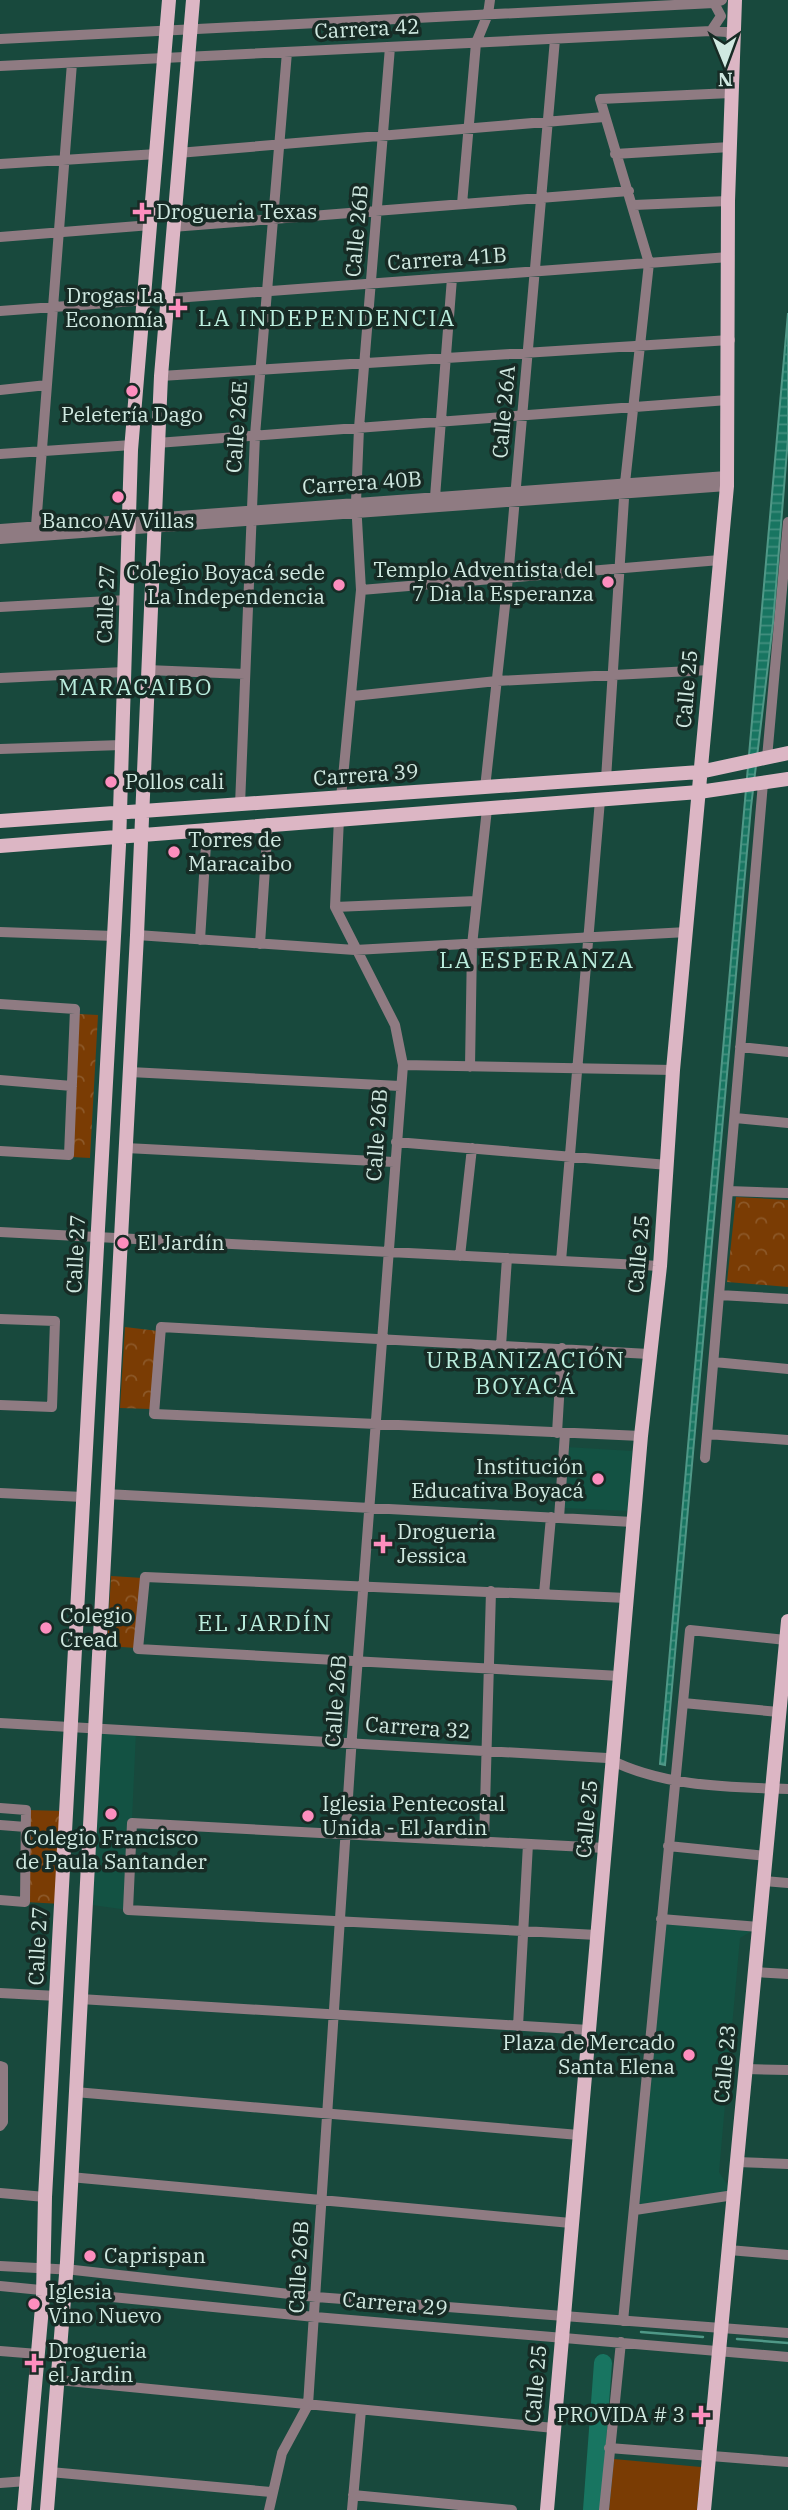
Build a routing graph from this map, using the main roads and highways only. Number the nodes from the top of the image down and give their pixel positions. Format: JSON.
{"nodes":[{"id":1,"x":169,"y":0,"type":"edge"},
{"id":2,"x":192,"y":0,"type":"edge"},
{"id":3,"x":735,"y":0,"type":"edge"},
{"id":4,"x":788,"y":753,"type":"edge"},
{"id":5,"x":752,"y":762,"type":"junction"},
{"id":6,"x":700,"y":772,"type":"junction"},
{"id":7,"x":788,"y":779,"type":"edge"},
{"id":8,"x":699,"y":792,"type":"junction"},
{"id":9,"x":142,"y":811,"type":"junction"},
{"id":10,"x":120,"y":813,"type":"junction"},
{"id":11,"x":0,"y":821,"type":"edge"},
{"id":12,"x":141,"y":835,"type":"junction"},
{"id":13,"x":119,"y":836,"type":"junction"},
{"id":14,"x":0,"y":846,"type":"edge"},
{"id":15,"x":788,"y":1621,"type":"edge"},
{"id":16,"x":786,"y":1640,"type":"edge"},
{"id":17,"x":786,"y":1669,"type":"edge"},
{"id":18,"x":782,"y":1719,"type":"edge"},
{"id":19,"x":24,"y":2510,"type":"edge"},
{"id":20,"x":47,"y":2510,"type":"edge"},
{"id":21,"x":547,"y":2510,"type":"edge"},
{"id":22,"x":704,"y":2510,"type":"edge"}],
"edges":[{"from":1,"to":10,"type":"main road","name":"Calle 27"},
{"from":2,"to":9,"type":"main road","name":"Calle 27"},
{"from":3,"to":6,"type":"main road","name":"Calle 25"},
{"from":4,"to":5,"type":"main road","name":"Carrera 39"},
{"from":5,"to":6,"type":"main road","name":"Carrera 39"},
{"from":5,"to":8,"type":"main road","name":"Carrera 39"},
{"from":6,"to":8,"type":"main road","name":"Calle 25"},
{"from":6,"to":9,"type":"main road","name":"Carrera 39"},
{"from":7,"to":8,"type":"main road","name":"Carrera 39"},
{"from":8,"to":12,"type":"main road","name":"Carrera 39"},
{"from":8,"to":21,"type":"main road","name":"Calle 25"},
{"from":9,"to":10,"type":"main road","name":"Carrera 39"},
{"from":9,"to":12,"type":"main road","name":"Calle 27"},
{"from":10,"to":11,"type":"main road","name":"Carrera 39"},
{"from":10,"to":13,"type":"main road","name":"Calle 27"},
{"from":12,"to":13,"type":"main road","name":"Carrera 39"},
{"from":12,"to":20,"type":"main road","name":"Calle 27"},
{"from":13,"to":14,"type":"main road","name":"Carrera 39"},
{"from":13,"to":19,"type":"main road","name":"Calle 27"},
{"from":15,"to":16,"type":"main road","name":"Calle 23"},
{"from":16,"to":17,"type":"main road","name":"Calle 23"},
{"from":17,"to":18,"type":"main road","name":"Calle 23"},
{"from":18,"to":22,"type":"main road","name":"Calle 23"}]}
